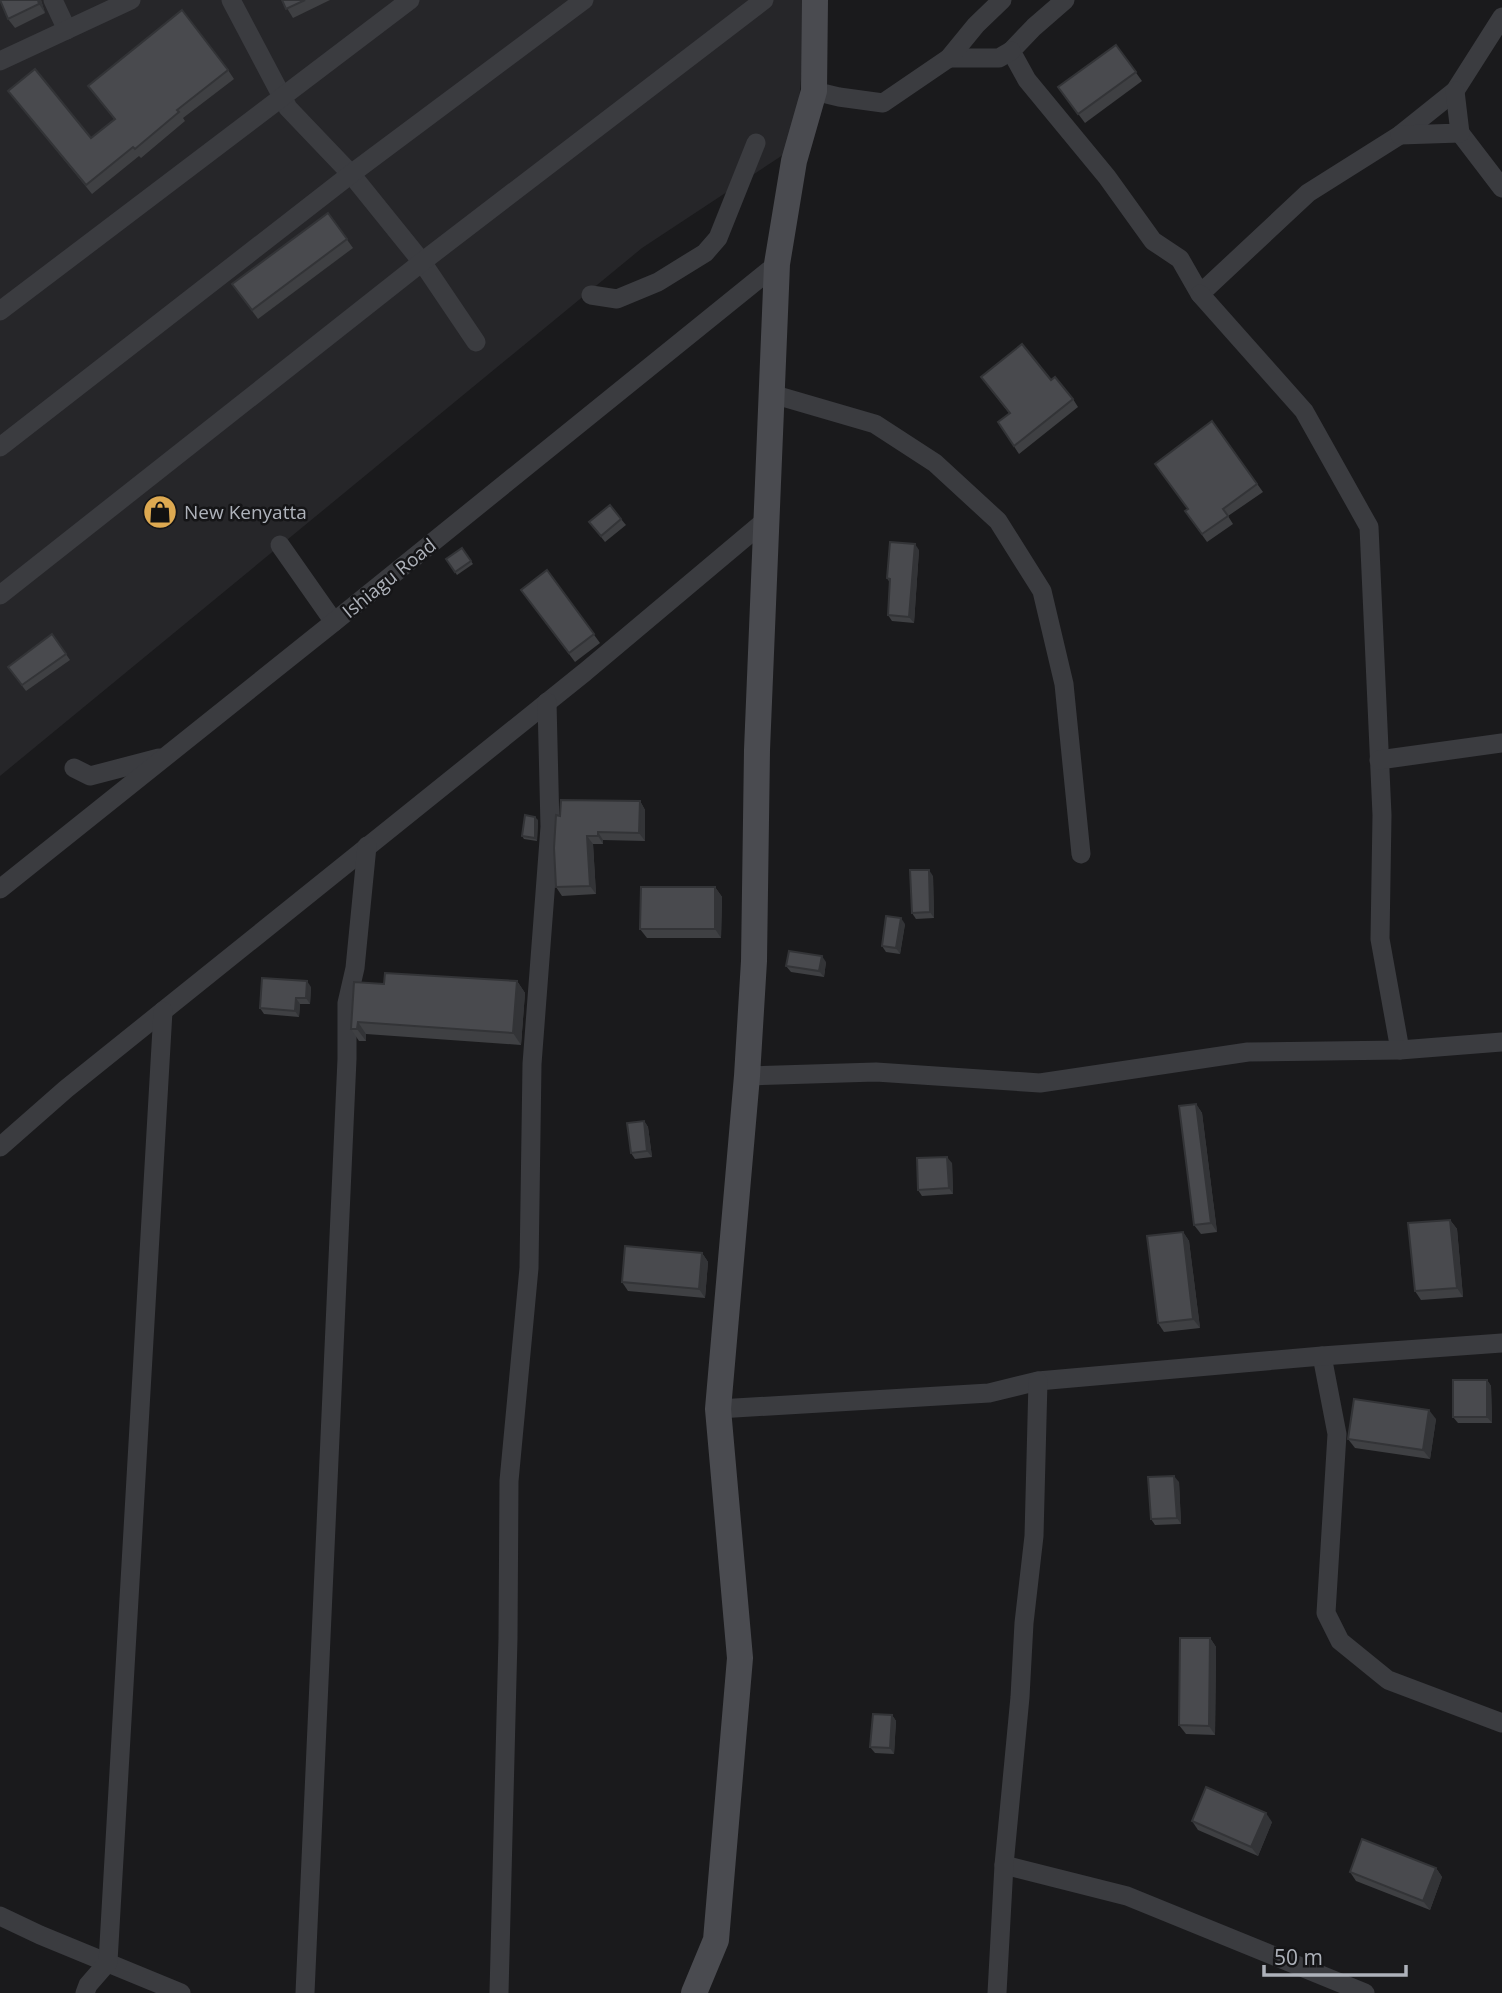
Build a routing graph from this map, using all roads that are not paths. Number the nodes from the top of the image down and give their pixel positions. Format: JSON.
{"nodes":[{"id":1,"x":53,"y":0,"type":"edge"},
{"id":2,"x":131,"y":0,"type":"edge"},
{"id":3,"x":232,"y":0,"type":"edge"},
{"id":4,"x":410,"y":0,"type":"edge"},
{"id":5,"x":584,"y":0,"type":"edge"},
{"id":6,"x":764,"y":0,"type":"edge"},
{"id":7,"x":815,"y":0,"type":"edge"},
{"id":8,"x":1002,"y":0,"type":"edge"},
{"id":9,"x":1065,"y":0,"type":"edge"},
{"id":10,"x":1502,"y":17,"type":"edge"},
{"id":11,"x":67,"y":30,"type":"junction"},
{"id":12,"x":1011,"y":51,"type":"junction"},
{"id":13,"x":949,"y":58,"type":"junction"},
{"id":14,"x":0,"y":61,"type":"edge"},
{"id":15,"x":814,"y":91,"type":"junction"},
{"id":16,"x":1455,"y":91,"type":"junction"},
{"id":17,"x":282,"y":97,"type":"junction"},
{"id":18,"x":1461,"y":133,"type":"junction"},
{"id":19,"x":1400,"y":135,"type":"junction"},
{"id":20,"x":756,"y":143,"type":"dead end"},
{"id":21,"x":351,"y":174,"type":"junction"},
{"id":22,"x":1502,"y":188,"type":"edge"},
{"id":23,"x":422,"y":262,"type":"junction"},
{"id":24,"x":777,"y":264,"type":"junction"},
{"id":25,"x":1200,"y":294,"type":"junction"},
{"id":26,"x":592,"y":295,"type":"dead end"},
{"id":27,"x":0,"y":311,"type":"edge"},
{"id":28,"x":476,"y":342,"type":"dead end"},
{"id":29,"x":772,"y":394,"type":"junction"},
{"id":30,"x":0,"y":447,"type":"edge"},
{"id":31,"x":767,"y":519,"type":"junction"},
{"id":32,"x":280,"y":545,"type":"dead end"},
{"id":33,"x":0,"y":595,"type":"edge"},
{"id":34,"x":334,"y":622,"type":"junction"},
{"id":35,"x":547,"y":702,"type":"junction"},
{"id":36,"x":1502,"y":743,"type":"edge"},
{"id":37,"x":167,"y":756,"type":"junction"},
{"id":38,"x":1379,"y":760,"type":"junction"},
{"id":39,"x":74,"y":768,"type":"dead end"},
{"id":40,"x":367,"y":846,"type":"junction"},
{"id":41,"x":1081,"y":854,"type":"dead end"},
{"id":42,"x":0,"y":889,"type":"edge"},
{"id":43,"x":163,"y":1011,"type":"junction"},
{"id":44,"x":1502,"y":1042,"type":"edge"},
{"id":45,"x":1399,"y":1050,"type":"junction"},
{"id":46,"x":747,"y":1076,"type":"junction"},
{"id":47,"x":0,"y":1147,"type":"edge"},
{"id":48,"x":1502,"y":1343,"type":"edge"},
{"id":49,"x":1322,"y":1356,"type":"junction"},
{"id":50,"x":1038,"y":1381,"type":"junction"},
{"id":51,"x":718,"y":1409,"type":"junction"},
{"id":52,"x":1502,"y":1723,"type":"edge"},
{"id":53,"x":1004,"y":1865,"type":"junction"},
{"id":54,"x":0,"y":1916,"type":"edge"},
{"id":55,"x":108,"y":1962,"type":"junction"},
{"id":56,"x":85,"y":1993,"type":"edge"},
{"id":57,"x":181,"y":1993,"type":"edge"},
{"id":58,"x":305,"y":1993,"type":"edge"},
{"id":59,"x":499,"y":1993,"type":"edge"},
{"id":60,"x":694,"y":1993,"type":"edge"},
{"id":61,"x":998,"y":1993,"type":"edge"},
{"id":62,"x":1365,"y":1993,"type":"edge"}],
"edges":[{"from":1,"to":11,"type":"street"},
{"from":2,"to":11,"type":"street"},
{"from":3,"to":17,"type":"street"},
{"from":4,"to":17,"type":"street"},
{"from":5,"to":21,"type":"street"},
{"from":6,"to":23,"type":"street"},
{"from":7,"to":15,"type":"street"},
{"from":8,"to":13,"type":"street"},
{"from":9,"to":12,"type":"street"},
{"from":10,"to":16,"type":"street"},
{"from":11,"to":14,"type":"street"},
{"from":12,"to":13,"type":"street"},
{"from":12,"to":25,"type":"street"},
{"from":13,"to":15,"type":"street"},
{"from":15,"to":24,"type":"street"},
{"from":16,"to":18,"type":"street"},
{"from":16,"to":19,"type":"street"},
{"from":17,"to":21,"type":"street"},
{"from":17,"to":27,"type":"street"},
{"from":18,"to":19,"type":"street"},
{"from":18,"to":22,"type":"street"},
{"from":19,"to":25,"type":"street"},
{"from":20,"to":26,"type":"street"},
{"from":21,"to":23,"type":"street"},
{"from":21,"to":30,"type":"street"},
{"from":23,"to":28,"type":"street"},
{"from":23,"to":33,"type":"street"},
{"from":24,"to":29,"type":"street"},
{"from":24,"to":34,"type":"street","name":"Ishiagu Road"},
{"from":25,"to":38,"type":"street"},
{"from":29,"to":31,"type":"street"},
{"from":29,"to":41,"type":"street"},
{"from":31,"to":35,"type":"street"},
{"from":31,"to":46,"type":"street"},
{"from":32,"to":34,"type":"street"},
{"from":34,"to":37,"type":"street","name":"Ishiagu Road"},
{"from":35,"to":40,"type":"street"},
{"from":35,"to":59,"type":"street"},
{"from":36,"to":38,"type":"street"},
{"from":37,"to":39,"type":"street"},
{"from":37,"to":42,"type":"street","name":"Ishiagu Road"},
{"from":38,"to":45,"type":"street"},
{"from":40,"to":43,"type":"street"},
{"from":40,"to":58,"type":"street"},
{"from":43,"to":47,"type":"street"},
{"from":43,"to":55,"type":"street"},
{"from":44,"to":45,"type":"street"},
{"from":45,"to":46,"type":"street"},
{"from":46,"to":51,"type":"street"},
{"from":48,"to":49,"type":"street"},
{"from":49,"to":50,"type":"street"},
{"from":49,"to":52,"type":"street"},
{"from":50,"to":51,"type":"street"},
{"from":50,"to":53,"type":"street"},
{"from":51,"to":60,"type":"street"},
{"from":53,"to":61,"type":"street"},
{"from":53,"to":62,"type":"street"},
{"from":54,"to":55,"type":"street"},
{"from":55,"to":56,"type":"street"},
{"from":55,"to":57,"type":"street"}]}
